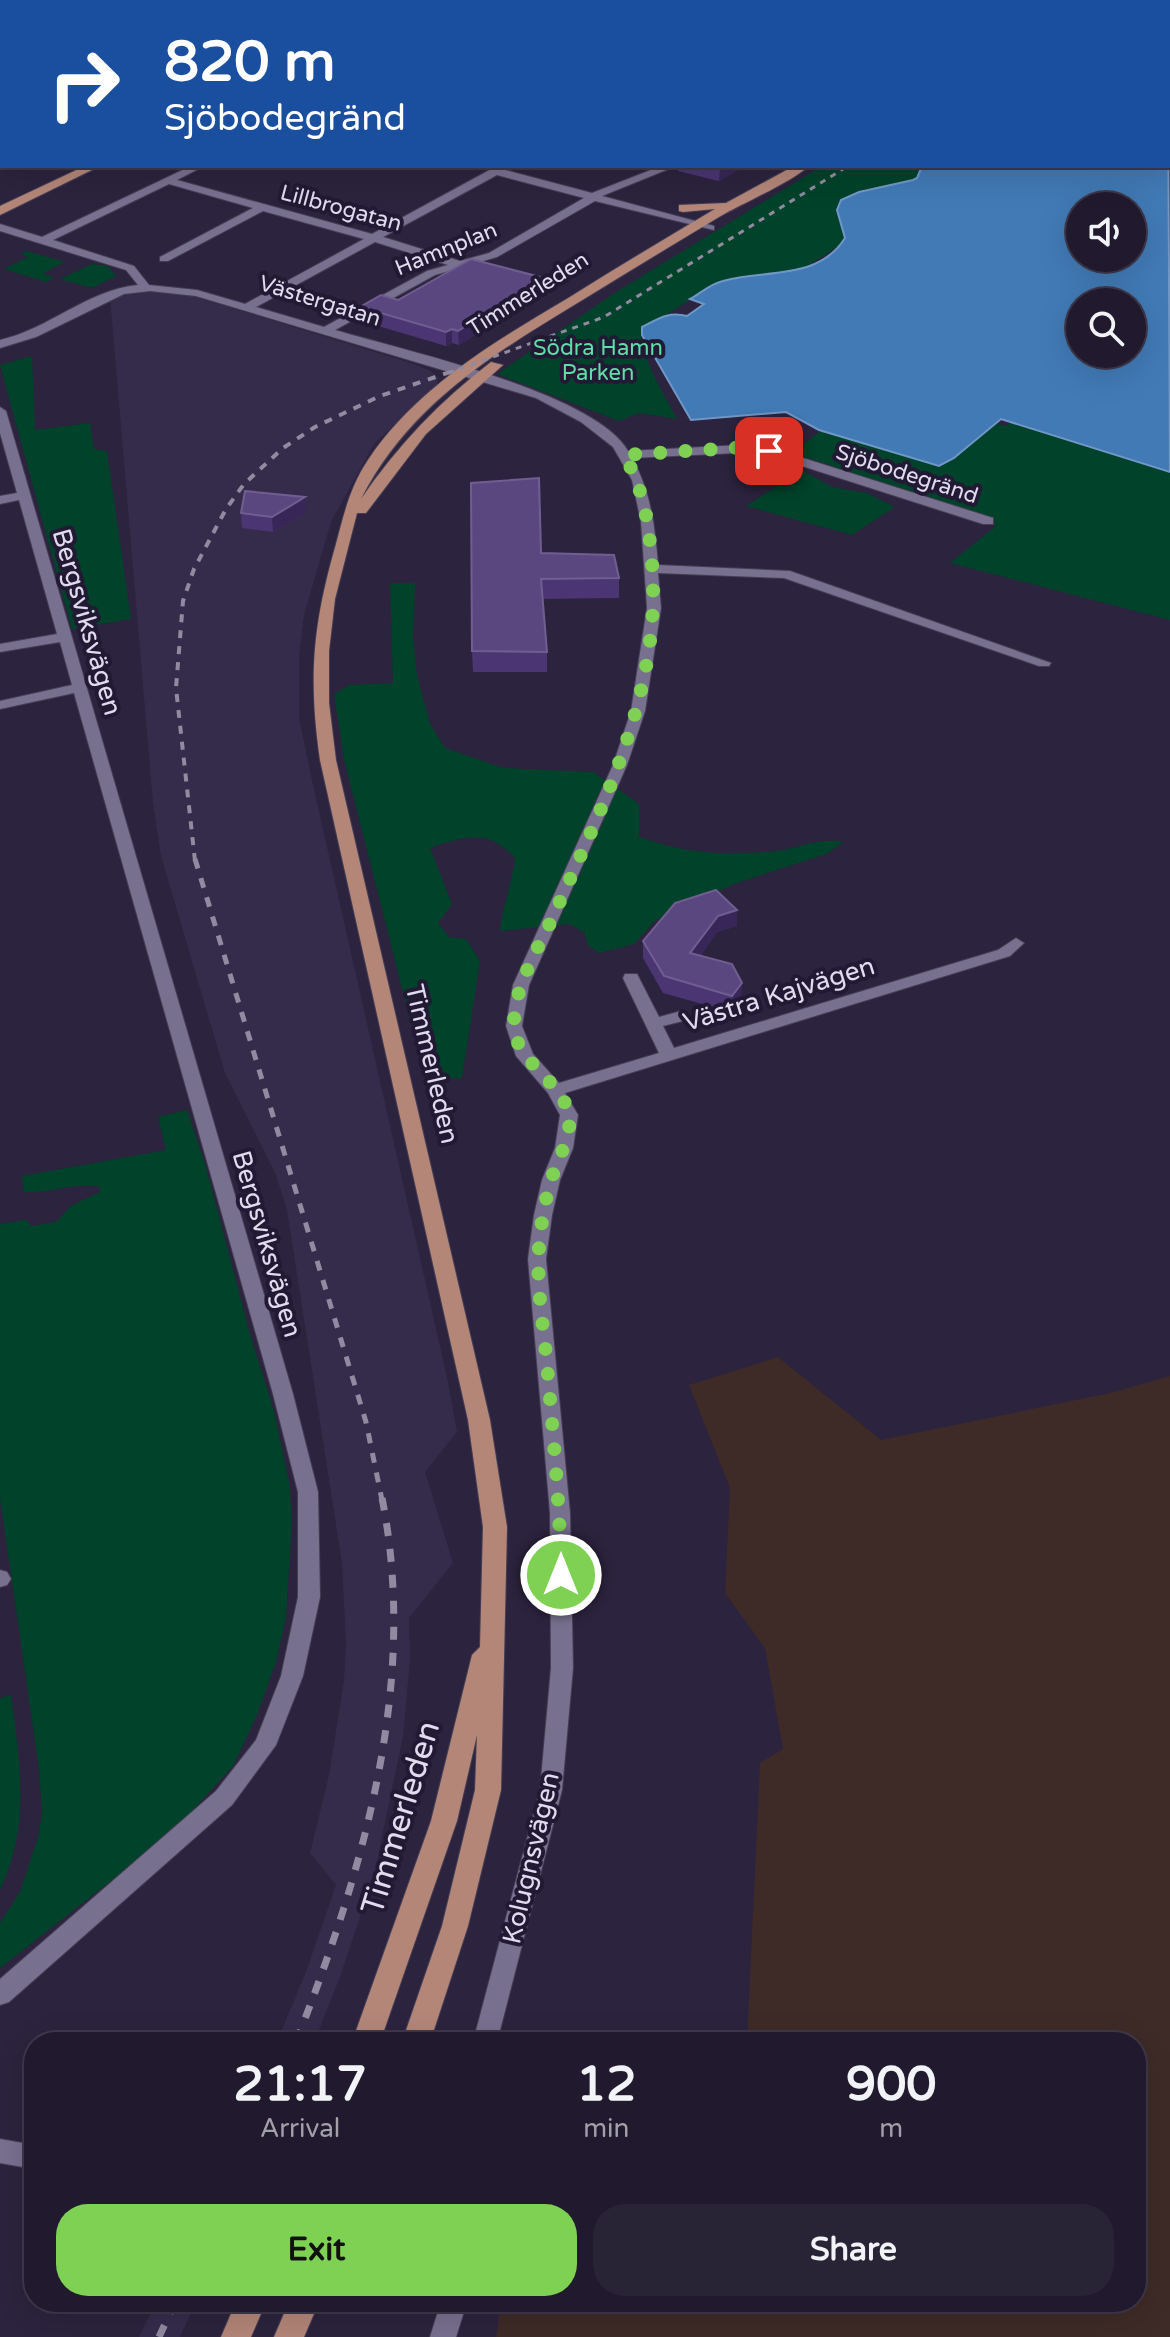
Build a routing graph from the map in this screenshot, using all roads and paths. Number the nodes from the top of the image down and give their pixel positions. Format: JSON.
{"nodes":[{"id":1,"x":77,"y":168,"type":"edge"},
{"id":2,"x":90,"y":168,"type":"edge"},
{"id":3,"x":195,"y":168,"type":"edge"},
{"id":4,"x":500,"y":168,"type":"edge"},
{"id":5,"x":531,"y":168,"type":"edge"},
{"id":6,"x":666,"y":168,"type":"edge"},
{"id":7,"x":799,"y":168,"type":"edge"},
{"id":8,"x":810,"y":168,"type":"edge"},
{"id":9,"x":168,"y":181,"type":"junction"},
{"id":10,"x":610,"y":189,"type":"junction"},
{"id":11,"x":593,"y":196,"type":"junction"},
{"id":12,"x":738,"y":201,"type":"junction"},
{"id":13,"x":0,"y":204,"type":"edge"},
{"id":14,"x":262,"y":207,"type":"junction"},
{"id":15,"x":683,"y":208,"type":"junction"},
{"id":16,"x":0,"y":211,"type":"edge"},
{"id":17,"x":706,"y":222,"type":"junction"},
{"id":18,"x":0,"y":227,"type":"edge"},
{"id":19,"x":374,"y":237,"type":"junction"},
{"id":20,"x":44,"y":240,"type":"junction"},
{"id":21,"x":164,"y":259,"type":"dead end"},
{"id":22,"x":457,"y":264,"type":"junction"},
{"id":23,"x":144,"y":284,"type":"junction"},
{"id":24,"x":250,"y":305,"type":"junction"},
{"id":25,"x":328,"y":329,"type":"junction"},
{"id":26,"x":0,"y":336,"type":"edge"},
{"id":27,"x":0,"y":344,"type":"edge"},
{"id":28,"x":473,"y":373,"type":"junction"},
{"id":29,"x":0,"y":411,"type":"edge"},
{"id":30,"x":624,"y":455,"type":"junction"},
{"id":31,"x":16,"y":466,"type":"junction"},
{"id":32,"x":0,"y":468,"type":"edge"},
{"id":33,"x":24,"y":495,"type":"junction"},
{"id":34,"x":0,"y":500,"type":"edge"},
{"id":35,"x":988,"y":521,"type":"dead end"},
{"id":36,"x":653,"y":569,"type":"junction"},
{"id":37,"x":65,"y":637,"type":"junction"},
{"id":38,"x":0,"y":648,"type":"edge"},
{"id":39,"x":1044,"y":663,"type":"dead end"},
{"id":40,"x":79,"y":688,"type":"junction"},
{"id":41,"x":0,"y":705,"type":"edge"},
{"id":42,"x":1016,"y":943,"type":"dead end"},
{"id":43,"x":631,"y":978,"type":"dead end"},
{"id":44,"x":681,"y":1016,"type":"dead end"},
{"id":45,"x":653,"y":1024,"type":"junction"},
{"id":46,"x":669,"y":1055,"type":"junction"},
{"id":47,"x":555,"y":1090,"type":"junction"},
{"id":48,"x":494,"y":1613,"type":"junction"},
{"id":49,"x":0,"y":1994,"type":"edge"},
{"id":50,"x":370,"y":2032,"type":"edge"},
{"id":51,"x":419,"y":2032,"type":"edge"},
{"id":52,"x":488,"y":2032,"type":"edge"},
{"id":53,"x":0,"y":2151,"type":"edge"},
{"id":54,"x":24,"y":2155,"type":"edge"},
{"id":55,"x":247,"y":2312,"type":"edge"},
{"id":56,"x":300,"y":2312,"type":"edge"},
{"id":57,"x":451,"y":2312,"type":"edge"},
{"id":58,"x":236,"y":2337,"type":"edge"},
{"id":59,"x":289,"y":2337,"type":"edge"},
{"id":60,"x":443,"y":2337,"type":"edge"}],
"edges":[{"from":1,"to":13,"type":"main road"},
{"from":2,"to":16,"type":"main road"},
{"from":3,"to":9,"type":"street"},
{"from":4,"to":11,"type":"street"},
{"from":4,"to":19,"type":"street"},
{"from":5,"to":10,"type":"street"},
{"from":6,"to":10,"type":"street","name":"Hamnplan"},
{"from":7,"to":12,"type":"main road","name":"Timmerleden"},
{"from":8,"to":17,"type":"main road","name":"Timmerleden"},
{"from":9,"to":14,"type":"street","name":"Lillbrogatan"},
{"from":9,"to":20,"type":"street"},
{"from":10,"to":11,"type":"street","name":"Hamnplan"},
{"from":10,"to":15,"type":"street"},
{"from":11,"to":17,"type":"street"},
{"from":11,"to":22,"type":"street","name":"Hamnplan"},
{"from":12,"to":15,"type":"main road"},
{"from":12,"to":17,"type":"main road","name":"Timmerleden"},
{"from":14,"to":19,"type":"street","name":"Lillbrogatan"},
{"from":14,"to":21,"type":"street"},
{"from":15,"to":17,"type":"street"},
{"from":17,"to":28,"type":"main road","name":"Timmerleden"},
{"from":18,"to":20,"type":"street","name":"Västergatan"},
{"from":19,"to":22,"type":"street","name":"Lillbrogatan"},
{"from":19,"to":24,"type":"street"},
{"from":20,"to":23,"type":"street","name":"Västergatan"},
{"from":22,"to":25,"type":"street","name":"Hamnplan"},
{"from":23,"to":24,"type":"street","name":"Västergatan"},
{"from":23,"to":26,"type":"street"},
{"from":23,"to":27,"type":"street"},
{"from":24,"to":25,"type":"street","name":"Västergatan"},
{"from":25,"to":28,"type":"street","name":"Västergatan"},
{"from":28,"to":30,"type":"street","name":"Kolugnsvägen"},
{"from":28,"to":48,"type":"main road","name":"Timmerleden"},
{"from":29,"to":31,"type":"street","name":"Bergsviksvägen"},
{"from":30,"to":35,"type":"street","name":"Sjöbodegränd"},
{"from":30,"to":36,"type":"street","name":"Kolugnsvägen"},
{"from":31,"to":32,"type":"street"},
{"from":31,"to":33,"type":"street","name":"Bergsviksvägen"},
{"from":33,"to":34,"type":"street"},
{"from":33,"to":37,"type":"street","name":"Bergsviksvägen"},
{"from":36,"to":39,"type":"street"},
{"from":36,"to":47,"type":"street","name":"Kolugnsvägen"},
{"from":37,"to":38,"type":"street"},
{"from":37,"to":40,"type":"street","name":"Bergsviksvägen"},
{"from":40,"to":41,"type":"street"},
{"from":40,"to":49,"type":"street","name":"Bergsviksvägen"},
{"from":42,"to":46,"type":"street","name":"Västra Kajvägen"},
{"from":43,"to":45,"type":"street"},
{"from":44,"to":45,"type":"street"},
{"from":45,"to":46,"type":"street"},
{"from":46,"to":47,"type":"street","name":"Västra Kajvägen"},
{"from":47,"to":52,"type":"street","name":"Kolugnsvägen"},
{"from":48,"to":50,"type":"main road","name":"Timmerleden"},
{"from":48,"to":51,"type":"main road","name":"Timmerleden"},
{"from":53,"to":54,"type":"street"},
{"from":55,"to":58,"type":"main road"},
{"from":56,"to":59,"type":"main road"},
{"from":57,"to":60,"type":"street"}]}
